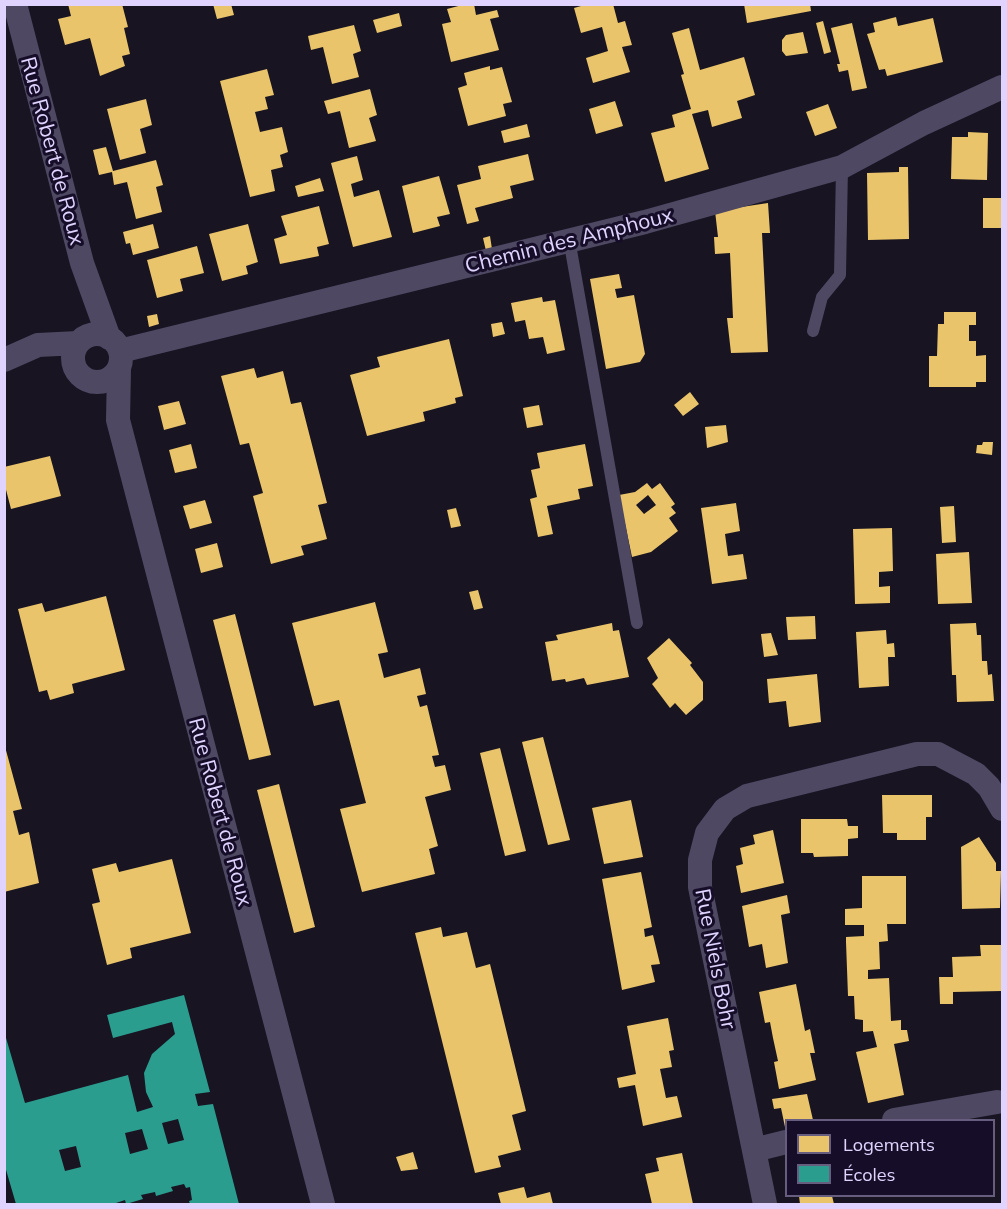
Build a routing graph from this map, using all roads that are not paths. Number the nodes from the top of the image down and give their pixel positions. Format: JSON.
{"nodes":[{"id":1,"x":15,"y":4,"type":"edge"},
{"id":2,"x":1002,"y":87,"type":"edge"},
{"id":3,"x":842,"y":167,"type":"junction"},
{"id":4,"x":570,"y":239,"type":"junction"},
{"id":5,"x":81,"y":263,"type":"junction"},
{"id":6,"x":813,"y":331,"type":"dead end"},
{"id":7,"x":81,"y":341,"type":"junction"},
{"id":8,"x":116,"y":352,"type":"junction"},
{"id":9,"x":9,"y":358,"type":"edge"},
{"id":10,"x":74,"y":368,"type":"junction"},
{"id":11,"x":95,"y":383,"type":"junction"},
{"id":12,"x":118,"y":420,"type":"junction"},
{"id":13,"x":637,"y":623,"type":"dead end"},
{"id":14,"x":1002,"y":809,"type":"edge"},
{"id":15,"x":997,"y":1102,"type":"dead end"},
{"id":16,"x":900,"y":1119,"type":"edge"},
{"id":17,"x":785,"y":1142,"type":"edge"},
{"id":18,"x":754,"y":1150,"type":"junction"},
{"id":19,"x":323,"y":1204,"type":"edge"},
{"id":20,"x":765,"y":1204,"type":"edge"}],
"edges":[{"from":1,"to":5,"type":"street","name":"Rue Robert de Roux"},
{"from":2,"to":3,"type":"street","name":"Chemin des Amphoux"},
{"from":3,"to":4,"type":"street","name":"Chemin des Amphoux"},
{"from":3,"to":6,"type":"lane"},
{"from":4,"to":8,"type":"street","name":"Chemin des Amphoux"},
{"from":4,"to":13,"type":"lane"},
{"from":5,"to":7,"type":"street","name":"Rue Robert de Roux"},
{"from":5,"to":8,"type":"street","name":"Rue Robert de Roux"},
{"from":7,"to":8,"type":"street"},
{"from":7,"to":9,"type":"street"},
{"from":7,"to":10,"type":"street"},
{"from":8,"to":11,"type":"street"},
{"from":8,"to":12,"type":"street","name":"Rue Robert de Roux"},
{"from":9,"to":10,"type":"street"},
{"from":10,"to":11,"type":"street"},
{"from":11,"to":12,"type":"street","name":"Rue Robert de Roux"},
{"from":12,"to":19,"type":"street","name":"Rue Robert de Roux"},
{"from":14,"to":18,"type":"street","name":"Rue Niels Bohr"},
{"from":15,"to":16,"type":"street"},
{"from":17,"to":18,"type":"street"},
{"from":18,"to":20,"type":"street","name":"Rue Niels Bohr"}]}
